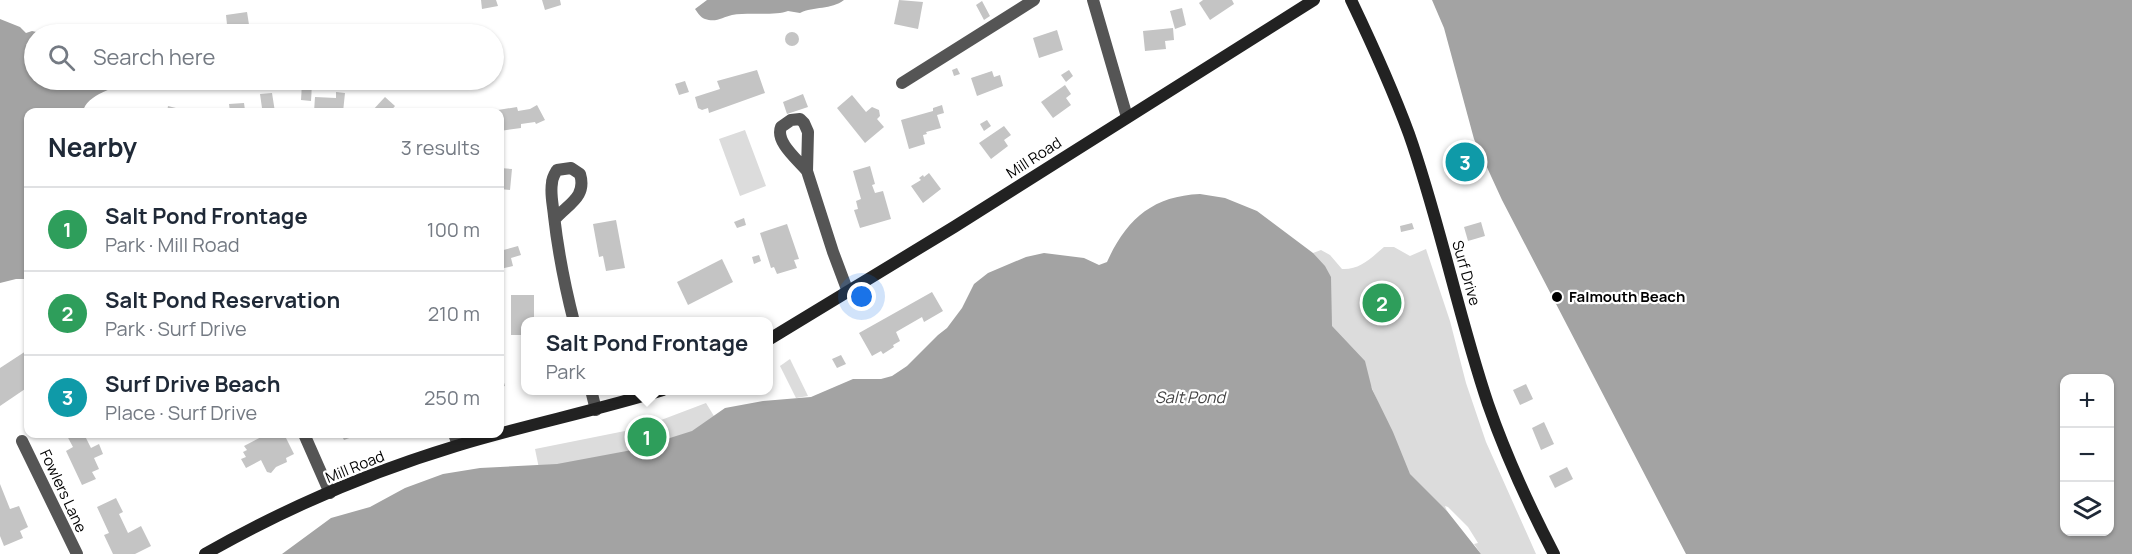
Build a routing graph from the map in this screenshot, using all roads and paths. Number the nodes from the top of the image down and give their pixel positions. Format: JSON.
{"nodes":[{"id":1,"x":1034,"y":0,"type":"edge"},
{"id":2,"x":1093,"y":0,"type":"edge"},
{"id":3,"x":1314,"y":0,"type":"edge"},
{"id":4,"x":1351,"y":0,"type":"edge"},
{"id":5,"x":902,"y":82,"type":"dead end"},
{"id":6,"x":1127,"y":117,"type":"junction"},
{"id":7,"x":807,"y":171,"type":"dead end"},
{"id":8,"x":555,"y":219,"type":"dead end"},
{"id":9,"x":848,"y":292,"type":"junction"},
{"id":10,"x":573,"y":317,"type":"edge"},
{"id":11,"x":773,"y":337,"type":"edge"},
{"id":12,"x":592,"y":395,"type":"edge"},
{"id":13,"x":646,"y":395,"type":"edge"},
{"id":14,"x":596,"y":410,"type":"junction"},
{"id":15,"x":504,"y":430,"type":"edge"},
{"id":16,"x":306,"y":438,"type":"edge"},
{"id":17,"x":456,"y":440,"type":"edge"},
{"id":18,"x":22,"y":441,"type":"dead end"},
{"id":19,"x":330,"y":493,"type":"junction"},
{"id":20,"x":76,"y":554,"type":"edge"},
{"id":21,"x":205,"y":554,"type":"edge"},
{"id":22,"x":1554,"y":554,"type":"edge"}],
"edges":[{"from":1,"to":5,"type":"street"},
{"from":2,"to":6,"type":"street"},
{"from":3,"to":6,"type":"street","name":"Mill Road"},
{"from":4,"to":22,"type":"street","name":"Surf Drive"},
{"from":6,"to":9,"type":"street","name":"Mill Road"},
{"from":7,"to":9,"type":"street"},
{"from":8,"to":10,"type":"street"},
{"from":9,"to":11,"type":"street","name":"Mill Road"},
{"from":12,"to":14,"type":"street"},
{"from":13,"to":14,"type":"street","name":"Mill Road"},
{"from":14,"to":15,"type":"street","name":"Mill Road"},
{"from":16,"to":19,"type":"street"},
{"from":17,"to":19,"type":"street","name":"Mill Road"},
{"from":18,"to":20,"type":"street","name":"Fowlers Lane"},
{"from":19,"to":21,"type":"street","name":"Mill Road"}]}
